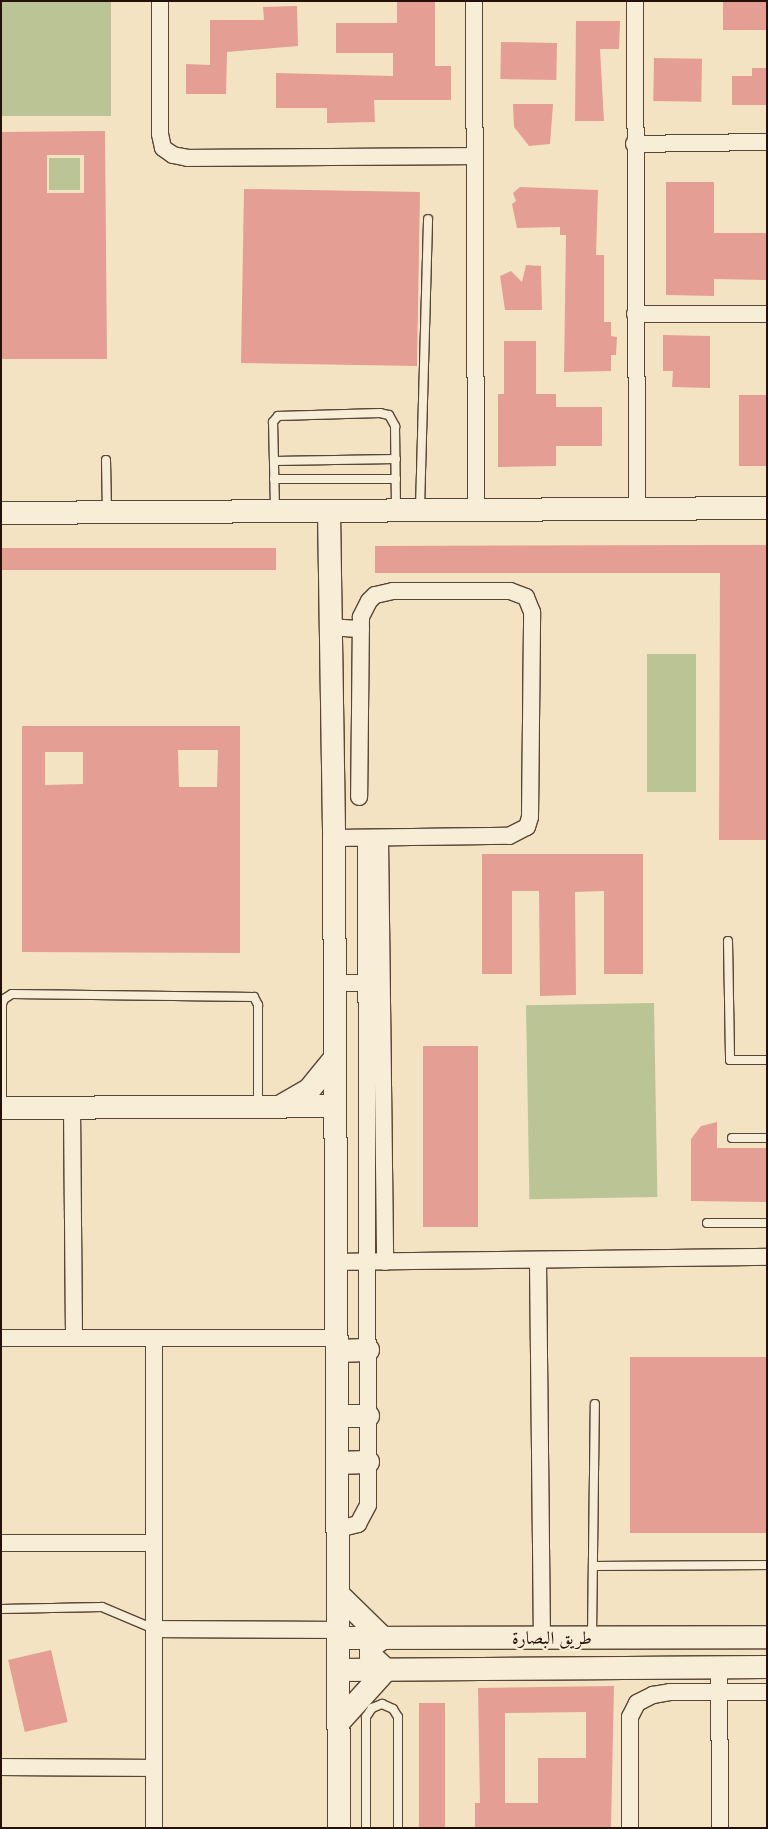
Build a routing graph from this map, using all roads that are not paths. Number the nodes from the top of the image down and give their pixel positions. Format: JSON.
{"nodes":[{"id":1,"x":160,"y":1,"type":"edge"},
{"id":2,"x":474,"y":1,"type":"edge"},
{"id":3,"x":635,"y":1,"type":"edge"},
{"id":4,"x":767,"y":142,"type":"edge"},
{"id":5,"x":634,"y":144,"type":"junction"},
{"id":6,"x":475,"y":156,"type":"junction"},
{"id":7,"x":428,"y":220,"type":"dead end"},
{"id":8,"x":635,"y":314,"type":"junction"},
{"id":9,"x":767,"y":314,"type":"edge"},
{"id":10,"x":396,"y":459,"type":"junction"},
{"id":11,"x":106,"y":460,"type":"dead end"},
{"id":12,"x":274,"y":461,"type":"junction"},
{"id":13,"x":274,"y":479,"type":"junction"},
{"id":14,"x":396,"y":479,"type":"junction"},
{"id":15,"x":767,"y":508,"type":"edge"},
{"id":16,"x":637,"y":509,"type":"junction"},
{"id":17,"x":396,"y":510,"type":"junction"},
{"id":18,"x":420,"y":510,"type":"junction"},
{"id":19,"x":476,"y":510,"type":"junction"},
{"id":20,"x":275,"y":511,"type":"junction"},
{"id":21,"x":329,"y":511,"type":"junction"},
{"id":22,"x":107,"y":512,"type":"junction"},
{"id":23,"x":1,"y":513,"type":"edge"},
{"id":24,"x":330,"y":627,"type":"junction"},
{"id":25,"x":361,"y":628,"type":"junction"},
{"id":26,"x":359,"y":797,"type":"dead end"},
{"id":27,"x":334,"y":838,"type":"junction"},
{"id":28,"x":373,"y":838,"type":"junction"},
{"id":29,"x":728,"y":941,"type":"dead end"},
{"id":30,"x":335,"y":983,"type":"junction"},
{"id":31,"x":374,"y":983,"type":"junction"},
{"id":32,"x":335,"y":1058,"type":"junction"},
{"id":33,"x":767,"y":1060,"type":"edge"},
{"id":34,"x":258,"y":1106,"type":"junction"},
{"id":35,"x":280,"y":1106,"type":"junction"},
{"id":36,"x":335,"y":1106,"type":"junction"},
{"id":37,"x":72,"y":1107,"type":"junction"},
{"id":38,"x":2,"y":1108,"type":"edge"},
{"id":39,"x":732,"y":1138,"type":"dead end"},
{"id":40,"x":767,"y":1138,"type":"edge"},
{"id":41,"x":336,"y":1153,"type":"junction"},
{"id":42,"x":707,"y":1223,"type":"dead end"},
{"id":43,"x":767,"y":1223,"type":"edge"},
{"id":44,"x":767,"y":1258,"type":"edge"},
{"id":45,"x":538,"y":1260,"type":"junction"},
{"id":46,"x":336,"y":1262,"type":"junction"},
{"id":47,"x":367,"y":1262,"type":"junction"},
{"id":48,"x":385,"y":1262,"type":"junction"},
{"id":49,"x":1,"y":1338,"type":"edge"},
{"id":50,"x":74,"y":1338,"type":"junction"},
{"id":51,"x":154,"y":1338,"type":"junction"},
{"id":52,"x":337,"y":1344,"type":"junction"},
{"id":53,"x":368,"y":1350,"type":"junction"},
{"id":54,"x":595,"y":1404,"type":"dead end"},
{"id":55,"x":337,"y":1416,"type":"junction"},
{"id":56,"x":368,"y":1416,"type":"junction"},
{"id":57,"x":368,"y":1462,"type":"junction"},
{"id":58,"x":337,"y":1463,"type":"junction"},
{"id":59,"x":338,"y":1529,"type":"junction"},
{"id":60,"x":1,"y":1543,"type":"edge"},
{"id":61,"x":154,"y":1543,"type":"junction"},
{"id":62,"x":767,"y":1565,"type":"edge"},
{"id":63,"x":593,"y":1566,"type":"junction"},
{"id":64,"x":338,"y":1594,"type":"junction"},
{"id":65,"x":1,"y":1609,"type":"edge"},
{"id":66,"x":154,"y":1629,"type":"junction"},
{"id":67,"x":338,"y":1634,"type":"junction"},
{"id":68,"x":767,"y":1637,"type":"edge"},
{"id":69,"x":384,"y":1638,"type":"junction"},
{"id":70,"x":542,"y":1638,"type":"junction"},
{"id":71,"x":592,"y":1638,"type":"junction"},
{"id":72,"x":719,"y":1667,"type":"junction"},
{"id":73,"x":767,"y":1667,"type":"edge"},
{"id":74,"x":339,"y":1670,"type":"junction"},
{"id":75,"x":386,"y":1670,"type":"junction"},
{"id":76,"x":719,"y":1692,"type":"junction"},
{"id":77,"x":767,"y":1692,"type":"edge"},
{"id":78,"x":339,"y":1722,"type":"junction"},
{"id":79,"x":1,"y":1767,"type":"edge"},
{"id":80,"x":154,"y":1768,"type":"junction"},
{"id":81,"x":154,"y":1828,"type":"edge"},
{"id":82,"x":339,"y":1828,"type":"edge"},
{"id":83,"x":366,"y":1828,"type":"edge"},
{"id":84,"x":398,"y":1828,"type":"edge"},
{"id":85,"x":630,"y":1828,"type":"edge"},
{"id":86,"x":720,"y":1828,"type":"edge"}],
"edges":[{"from":1,"to":6,"type":"street"},
{"from":2,"to":6,"type":"street"},
{"from":3,"to":5,"type":"street"},
{"from":4,"to":5,"type":"street"},
{"from":5,"to":8,"type":"street"},
{"from":6,"to":19,"type":"street"},
{"from":7,"to":18,"type":"lane"},
{"from":8,"to":9,"type":"street"},
{"from":8,"to":16,"type":"street"},
{"from":10,"to":12,"type":"lane"},
{"from":10,"to":12,"type":"lane"},
{"from":10,"to":14,"type":"lane"},
{"from":11,"to":22,"type":"lane"},
{"from":12,"to":13,"type":"lane"},
{"from":13,"to":14,"type":"lane"},
{"from":13,"to":20,"type":"lane"},
{"from":14,"to":17,"type":"lane"},
{"from":15,"to":16,"type":"street"},
{"from":16,"to":19,"type":"street"},
{"from":17,"to":18,"type":"street"},
{"from":17,"to":21,"type":"street"},
{"from":18,"to":19,"type":"street"},
{"from":20,"to":21,"type":"street"},
{"from":20,"to":22,"type":"street"},
{"from":21,"to":24,"type":"street"},
{"from":22,"to":23,"type":"street"},
{"from":24,"to":25,"type":"street"},
{"from":24,"to":27,"type":"street"},
{"from":25,"to":26,"type":"street"},
{"from":25,"to":28,"type":"street"},
{"from":27,"to":28,"type":"street"},
{"from":27,"to":30,"type":"street"},
{"from":28,"to":31,"type":"street"},
{"from":29,"to":33,"type":"lane"},
{"from":30,"to":31,"type":"street"},
{"from":30,"to":32,"type":"street"},
{"from":31,"to":47,"type":"street"},
{"from":31,"to":48,"type":"street"},
{"from":32,"to":35,"type":"street"},
{"from":32,"to":36,"type":"street"},
{"from":34,"to":35,"type":"street"},
{"from":34,"to":37,"type":"street"},
{"from":34,"to":38,"type":"lane"},
{"from":35,"to":36,"type":"street"},
{"from":35,"to":41,"type":"street"},
{"from":36,"to":41,"type":"street"},
{"from":37,"to":38,"type":"street"},
{"from":37,"to":50,"type":"street"},
{"from":39,"to":40,"type":"lane"},
{"from":41,"to":46,"type":"street"},
{"from":42,"to":43,"type":"lane"},
{"from":44,"to":45,"type":"street"},
{"from":45,"to":48,"type":"street"},
{"from":45,"to":70,"type":"street"},
{"from":46,"to":47,"type":"street"},
{"from":46,"to":52,"type":"street"},
{"from":47,"to":48,"type":"street"},
{"from":47,"to":53,"type":"street"},
{"from":49,"to":50,"type":"street"},
{"from":50,"to":51,"type":"street"},
{"from":51,"to":52,"type":"street"},
{"from":51,"to":61,"type":"street"},
{"from":52,"to":53,"type":"street"},
{"from":52,"to":55,"type":"street"},
{"from":53,"to":56,"type":"street"},
{"from":54,"to":63,"type":"lane"},
{"from":55,"to":56,"type":"street"},
{"from":55,"to":58,"type":"street"},
{"from":56,"to":57,"type":"street"},
{"from":57,"to":58,"type":"street"},
{"from":57,"to":59,"type":"street"},
{"from":58,"to":59,"type":"street"},
{"from":59,"to":64,"type":"street"},
{"from":60,"to":61,"type":"street"},
{"from":61,"to":66,"type":"street"},
{"from":62,"to":63,"type":"lane"},
{"from":63,"to":71,"type":"lane"},
{"from":64,"to":67,"type":"street"},
{"from":64,"to":69,"type":"street"},
{"from":65,"to":66,"type":"lane"},
{"from":66,"to":67,"type":"street"},
{"from":66,"to":80,"type":"street"},
{"from":67,"to":69,"type":"street","name":"طريق البصارة"},
{"from":67,"to":74,"type":"street"},
{"from":68,"to":71,"type":"street","name":"طريق البصارة"},
{"from":69,"to":70,"type":"street","name":"طريق البصارة"},
{"from":69,"to":75,"type":"street"},
{"from":70,"to":71,"type":"street","name":"طريق البصارة"},
{"from":72,"to":73,"type":"street","name":"طريق البصارة"},
{"from":72,"to":75,"type":"street","name":"طريق البصارة"},
{"from":72,"to":76,"type":"street"},
{"from":74,"to":75,"type":"street","name":"طريق البصارة"},
{"from":74,"to":78,"type":"street"},
{"from":75,"to":78,"type":"street"},
{"from":76,"to":77,"type":"street"},
{"from":76,"to":85,"type":"street"},
{"from":76,"to":86,"type":"street"},
{"from":78,"to":82,"type":"street"},
{"from":79,"to":80,"type":"street"},
{"from":80,"to":81,"type":"street"},
{"from":83,"to":84,"type":"lane"}]}
